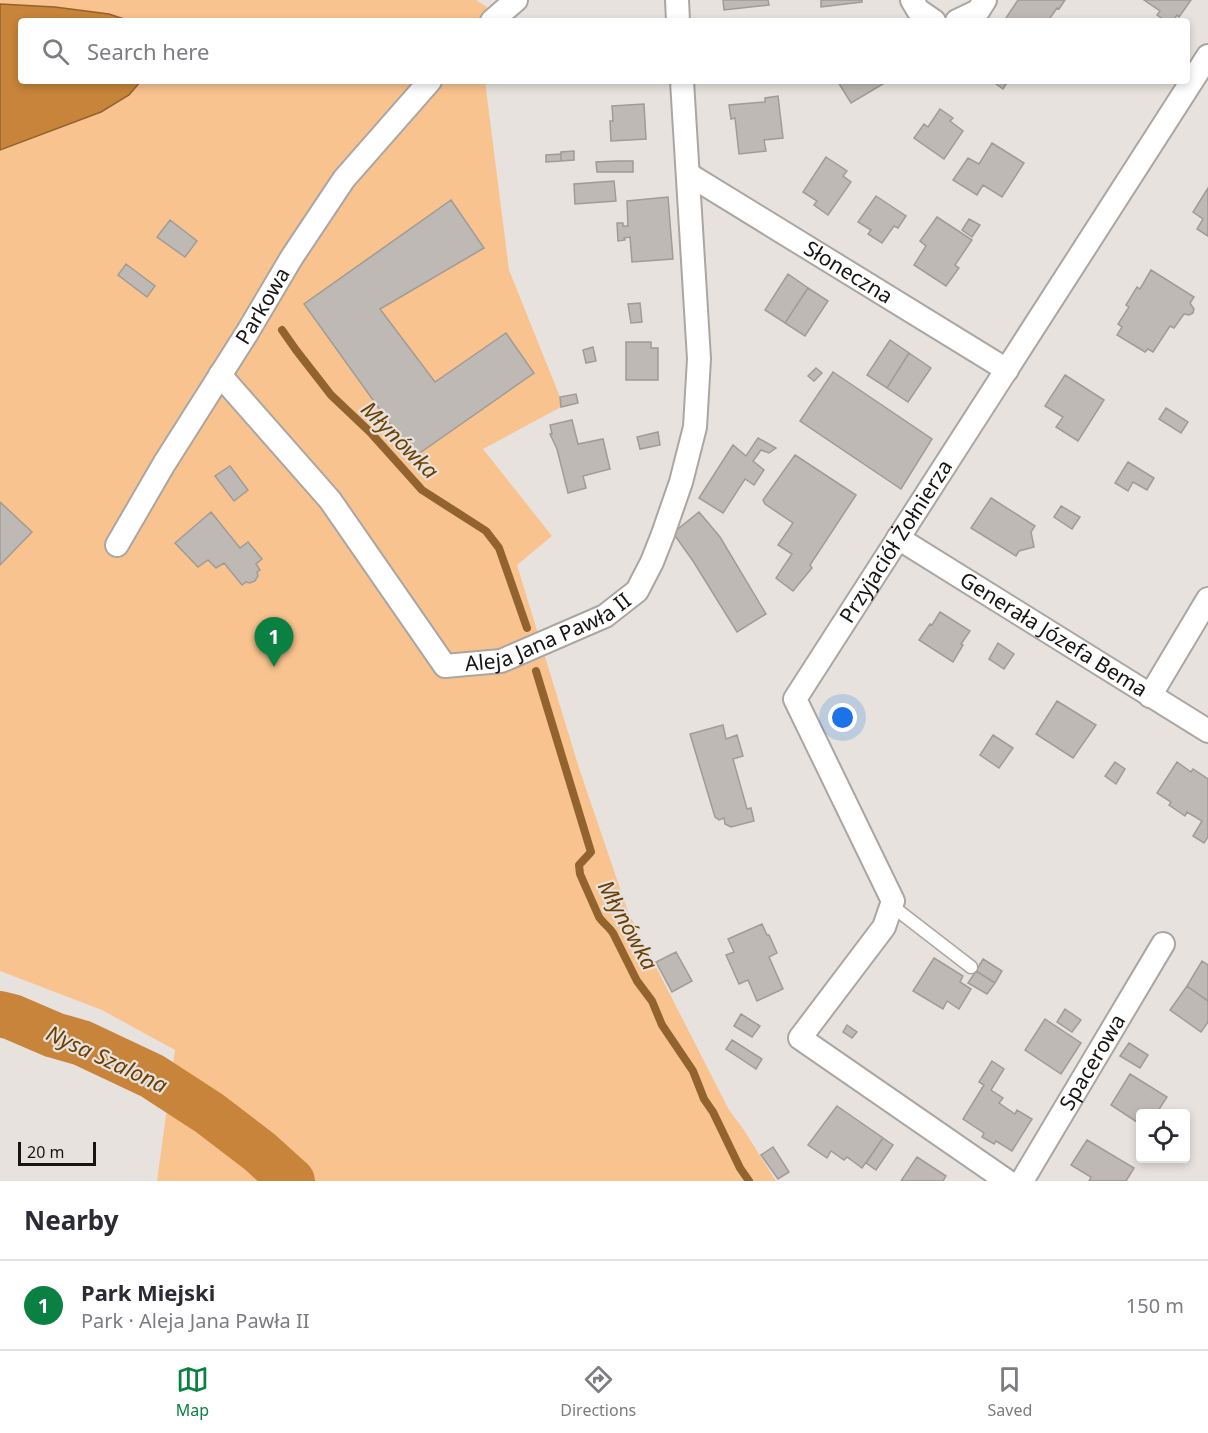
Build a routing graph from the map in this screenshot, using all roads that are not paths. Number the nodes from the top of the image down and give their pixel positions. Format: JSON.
{"nodes":[{"id":1,"x":516,"y":0,"type":"edge"},
{"id":2,"x":677,"y":0,"type":"edge"},
{"id":3,"x":912,"y":0,"type":"edge"},
{"id":4,"x":985,"y":0,"type":"edge"},
{"id":5,"x":495,"y":18,"type":"edge"},
{"id":6,"x":678,"y":18,"type":"edge"},
{"id":7,"x":930,"y":18,"type":"edge"},
{"id":8,"x":963,"y":18,"type":"edge"},
{"id":9,"x":1208,"y":56,"type":"edge"},
{"id":10,"x":427,"y":84,"type":"edge"},
{"id":11,"x":682,"y":84,"type":"edge"},
{"id":12,"x":1190,"y":84,"type":"edge"},
{"id":13,"x":1190,"y":84,"type":"edge"},
{"id":14,"x":688,"y":174,"type":"junction"},
{"id":15,"x":1006,"y":370,"type":"junction"},
{"id":16,"x":220,"y":375,"type":"junction"},
{"id":17,"x":898,"y":538,"type":"junction"},
{"id":18,"x":117,"y":545,"type":"dead end"},
{"id":19,"x":1208,"y":599,"type":"edge"},
{"id":20,"x":1150,"y":696,"type":"junction"},
{"id":21,"x":1208,"y":731,"type":"edge"},
{"id":22,"x":892,"y":906,"type":"junction"},
{"id":23,"x":1163,"y":944,"type":"dead end"},
{"id":24,"x":971,"y":967,"type":"dead end"},
{"id":25,"x":1007,"y":1181,"type":"edge"},
{"id":26,"x":1022,"y":1181,"type":"edge"}],
"edges":[{"from":1,"to":5,"type":"street"},
{"from":2,"to":6,"type":"street"},
{"from":3,"to":7,"type":"street"},
{"from":4,"to":8,"type":"street"},
{"from":9,"to":13,"type":"street","name":"Przyjaciół Żołnierza"},
{"from":10,"to":16,"type":"street","name":"Parkowa"},
{"from":11,"to":14,"type":"street","name":"Aleja Jana Pawła II"},
{"from":12,"to":15,"type":"street","name":"Przyjaciół Żołnierza"},
{"from":14,"to":15,"type":"street","name":"Słoneczna"},
{"from":14,"to":16,"type":"street","name":"Aleja Jana Pawła II"},
{"from":15,"to":17,"type":"street","name":"Przyjaciół Żołnierza"},
{"from":16,"to":18,"type":"street","name":"Parkowa"},
{"from":17,"to":20,"type":"street","name":"Generała Józefa Bema"},
{"from":17,"to":22,"type":"street","name":"Przyjaciół Żołnierza"},
{"from":19,"to":20,"type":"street"},
{"from":20,"to":21,"type":"street","name":"Generała Józefa Bema"},
{"from":22,"to":24,"type":"lane"},
{"from":22,"to":25,"type":"street"},
{"from":23,"to":26,"type":"street","name":"Spacerowa"}]}
